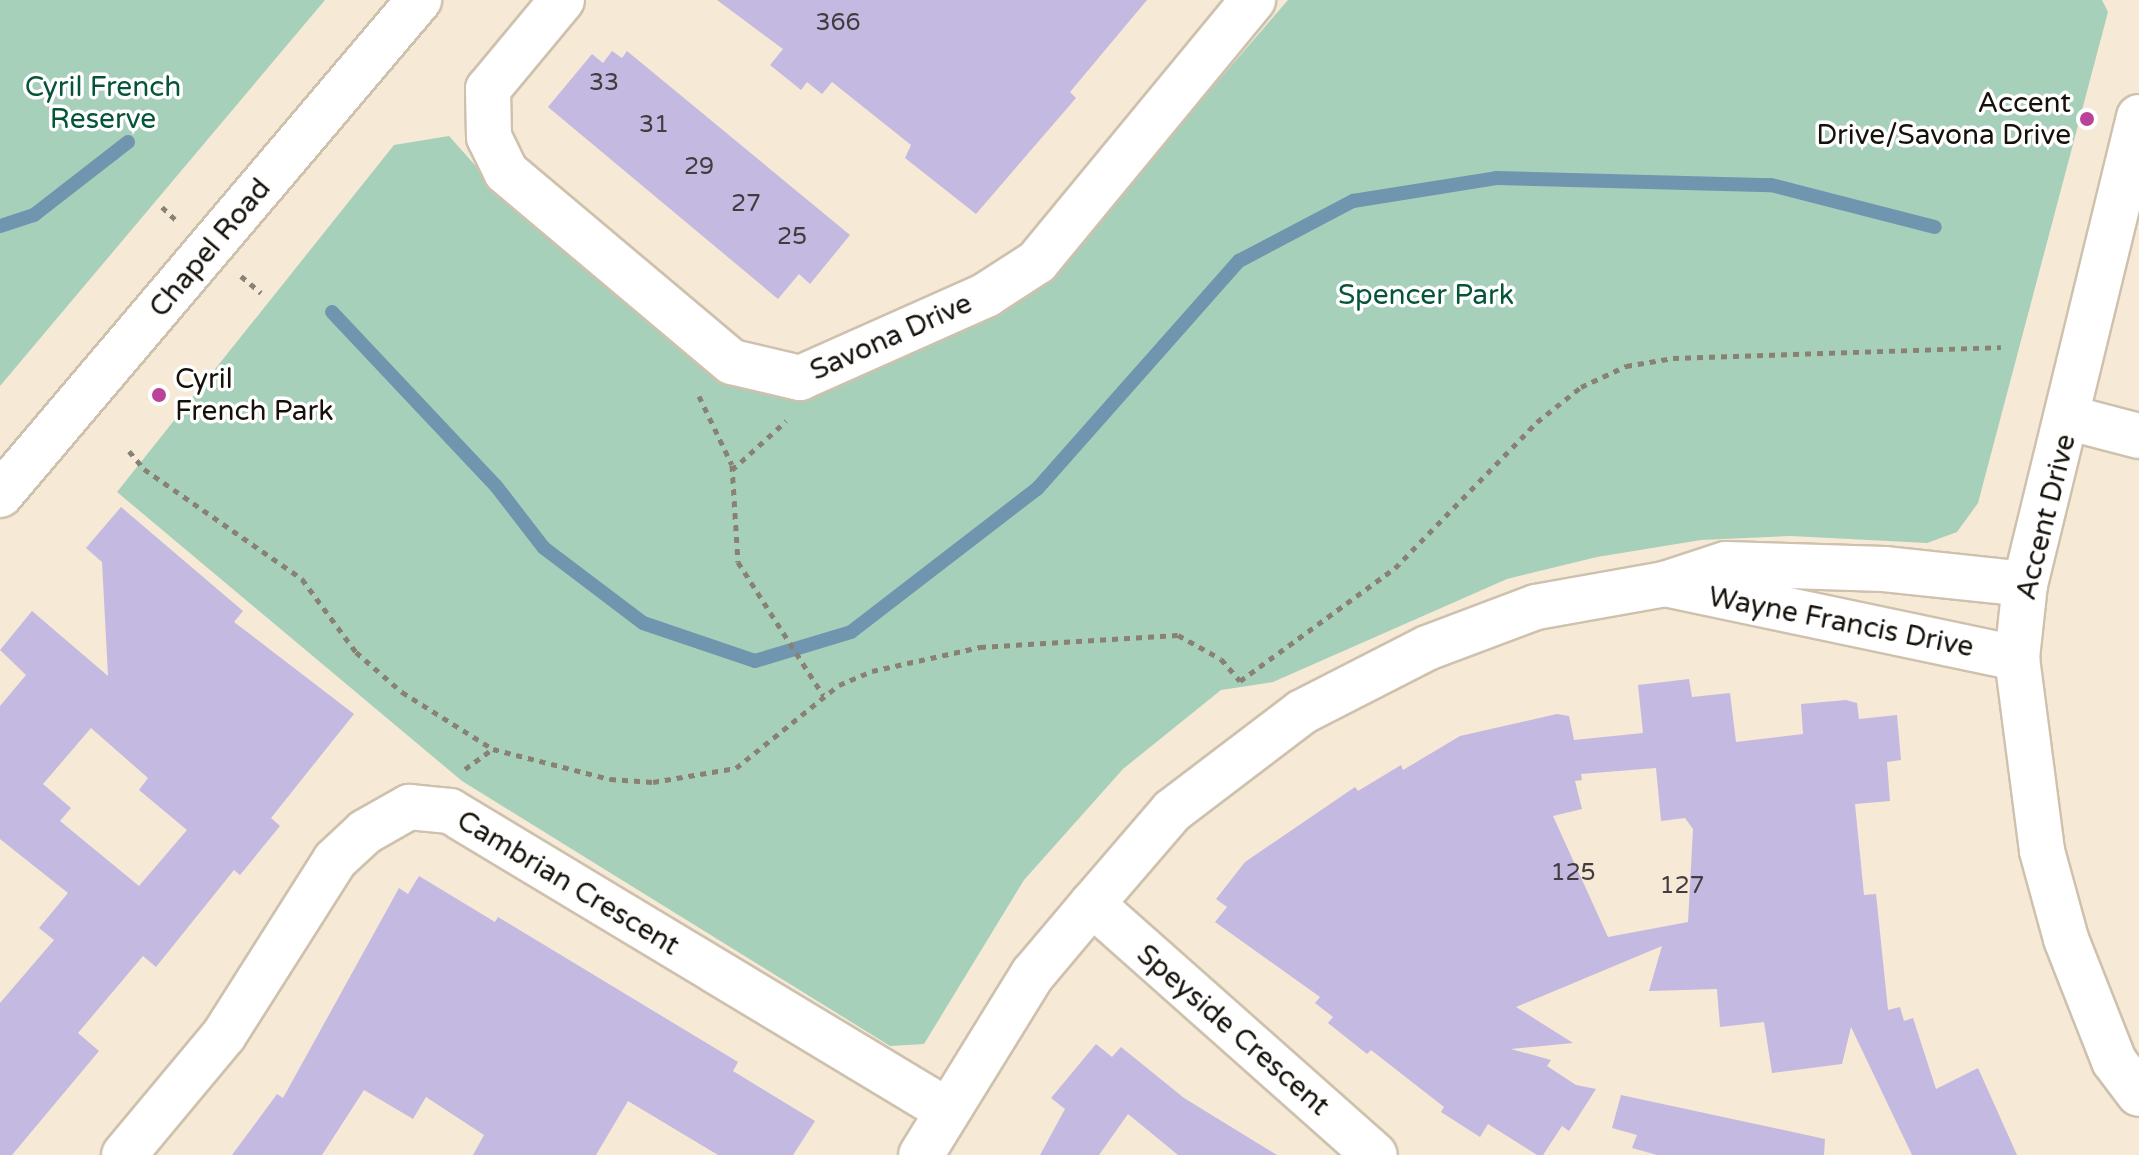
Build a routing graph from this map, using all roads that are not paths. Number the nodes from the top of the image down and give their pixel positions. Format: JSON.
{"nodes":[{"id":1,"x":419,"y":0,"type":"edge"},
{"id":2,"x":562,"y":0,"type":"edge"},
{"id":3,"x":1253,"y":0,"type":"edge"},
{"id":4,"x":2139,"y":117,"type":"edge"},
{"id":5,"x":2070,"y":418,"type":"junction"},
{"id":6,"x":2139,"y":436,"type":"edge"},
{"id":7,"x":0,"y":495,"type":"edge"},
{"id":8,"x":1665,"y":584,"type":"junction"},
{"id":9,"x":2025,"y":584,"type":"junction"},
{"id":10,"x":2017,"y":658,"type":"junction"},
{"id":11,"x":1092,"y":904,"type":"junction"},
{"id":12,"x":2139,"y":1094,"type":"edge"},
{"id":13,"x":948,"y":1111,"type":"junction"},
{"id":14,"x":124,"y":1155,"type":"edge"},
{"id":15,"x":921,"y":1155,"type":"edge"},
{"id":16,"x":1375,"y":1155,"type":"edge"}],
"edges":[{"from":1,"to":7,"type":"street","name":"Chapel Road"},
{"from":2,"to":3,"type":"street","name":"Savona Drive"},
{"from":4,"to":5,"type":"street","name":"Accent Drive"},
{"from":5,"to":6,"type":"street"},
{"from":5,"to":9,"type":"street","name":"Accent Drive"},
{"from":8,"to":9,"type":"street","name":"Wayne Francis Drive"},
{"from":8,"to":10,"type":"street","name":"Wayne Francis Drive"},
{"from":8,"to":11,"type":"street","name":"Wayne Francis Drive"},
{"from":9,"to":10,"type":"street","name":"Accent Drive"},
{"from":10,"to":12,"type":"street","name":"Accent Drive"},
{"from":11,"to":13,"type":"street","name":"Wayne Francis Drive"},
{"from":11,"to":16,"type":"street","name":"Speyside Crescent"},
{"from":13,"to":14,"type":"street","name":"Cambrian Crescent"},
{"from":13,"to":15,"type":"street","name":"Wayne Francis Drive"}]}
